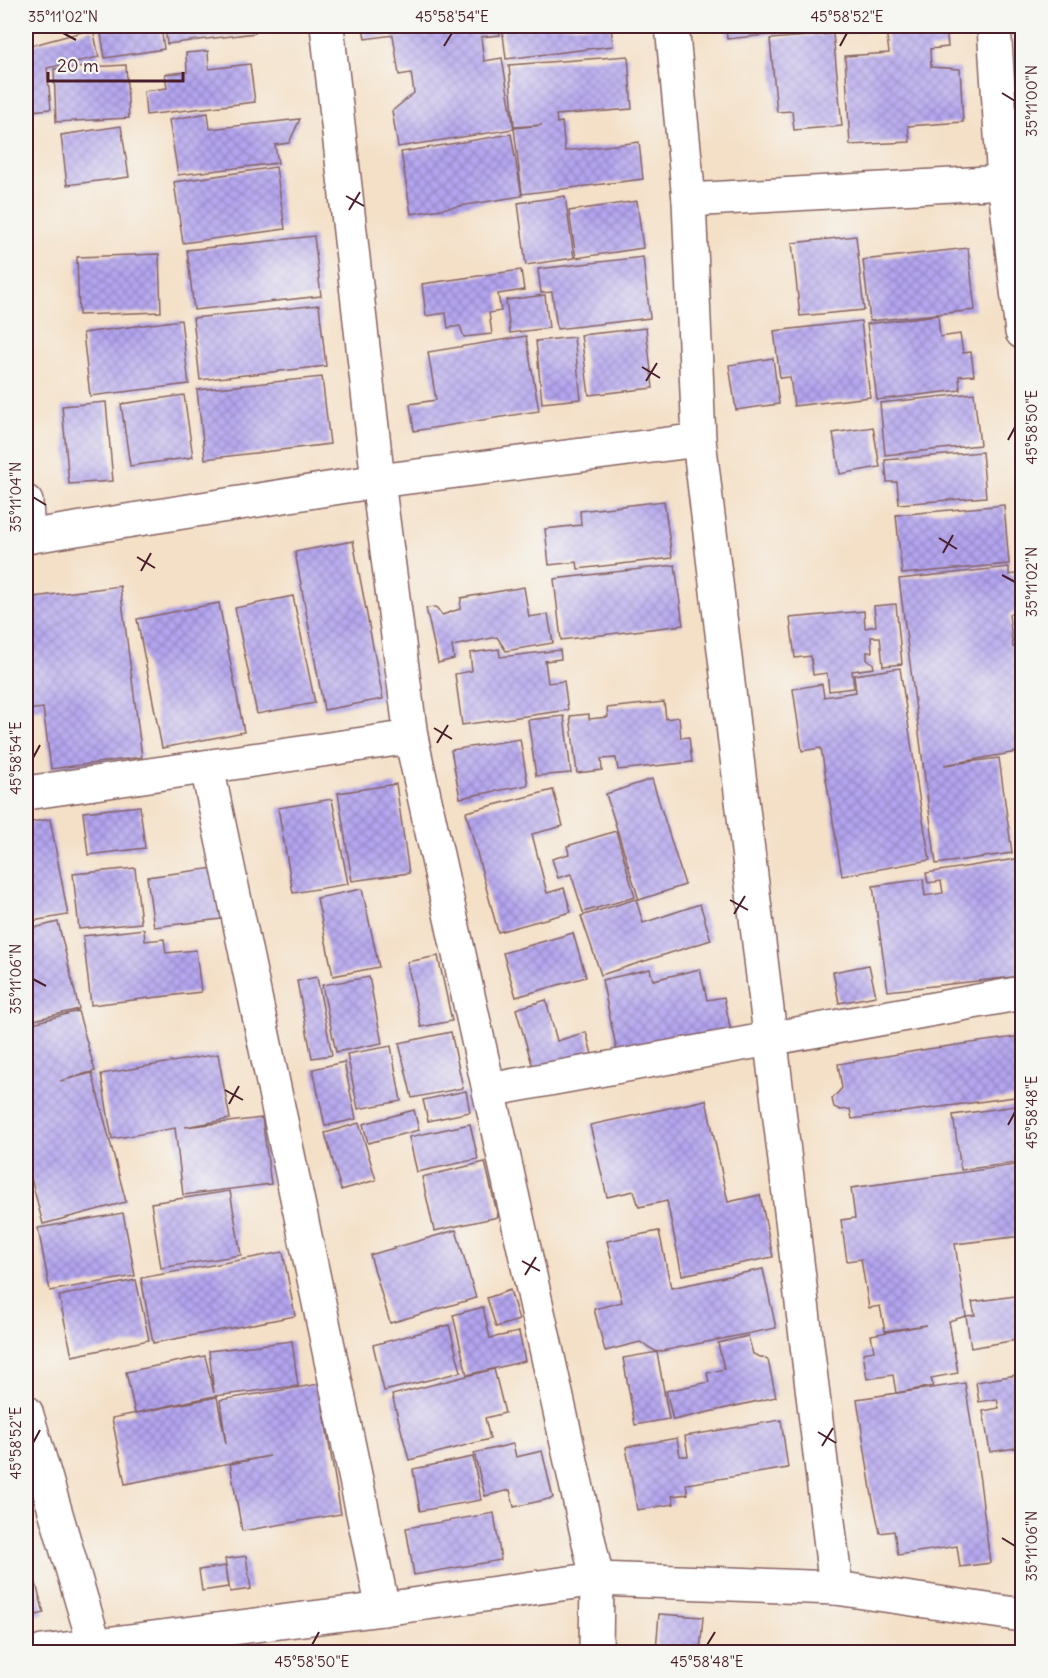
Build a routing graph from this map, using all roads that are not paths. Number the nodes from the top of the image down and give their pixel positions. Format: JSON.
{"nodes":[{"id":1,"x":327,"y":26,"type":"edge"},
{"id":2,"x":672,"y":26,"type":"edge"},
{"id":3,"x":994,"y":26,"type":"edge"},
{"id":4,"x":1013,"y":181,"type":"edge"},
{"id":5,"x":689,"y":200,"type":"junction"},
{"id":6,"x":1023,"y":332,"type":"edge"},
{"id":7,"x":699,"y":440,"type":"junction"},
{"id":8,"x":378,"y":481,"type":"junction"},
{"id":9,"x":26,"y":501,"type":"edge"},
{"id":10,"x":27,"y":537,"type":"edge"},
{"id":11,"x":411,"y":737,"type":"junction"},
{"id":12,"x":207,"y":767,"type":"junction"},
{"id":13,"x":26,"y":793,"type":"edge"},
{"id":14,"x":1023,"y":993,"type":"edge"},
{"id":15,"x":770,"y":1040,"type":"junction"},
{"id":16,"x":489,"y":1090,"type":"junction"},
{"id":17,"x":26,"y":1412,"type":"edge"},
{"id":18,"x":597,"y":1579,"type":"junction"},
{"id":19,"x":836,"y":1588,"type":"junction"},
{"id":20,"x":383,"y":1609,"type":"junction"},
{"id":21,"x":1023,"y":1615,"type":"edge"},
{"id":22,"x":95,"y":1646,"type":"junction"},
{"id":23,"x":42,"y":1653,"type":"edge"},
{"id":24,"x":596,"y":1653,"type":"edge"}],
"edges":[{"from":1,"to":8,"type":"street"},
{"from":2,"to":5,"type":"street"},
{"from":3,"to":4,"type":"street"},
{"from":4,"to":5,"type":"street"},
{"from":4,"to":6,"type":"street"},
{"from":5,"to":7,"type":"street"},
{"from":7,"to":8,"type":"street"},
{"from":7,"to":15,"type":"street"},
{"from":8,"to":10,"type":"street"},
{"from":8,"to":11,"type":"street"},
{"from":9,"to":10,"type":"street"},
{"from":11,"to":12,"type":"street"},
{"from":11,"to":16,"type":"street"},
{"from":12,"to":13,"type":"street"},
{"from":12,"to":20,"type":"street"},
{"from":14,"to":15,"type":"street"},
{"from":15,"to":16,"type":"street"},
{"from":15,"to":19,"type":"street"},
{"from":16,"to":18,"type":"street"},
{"from":17,"to":22,"type":"street"},
{"from":18,"to":19,"type":"street"},
{"from":18,"to":20,"type":"street"},
{"from":18,"to":24,"type":"street"},
{"from":19,"to":21,"type":"street"},
{"from":20,"to":22,"type":"street"},
{"from":22,"to":23,"type":"street"}]}
